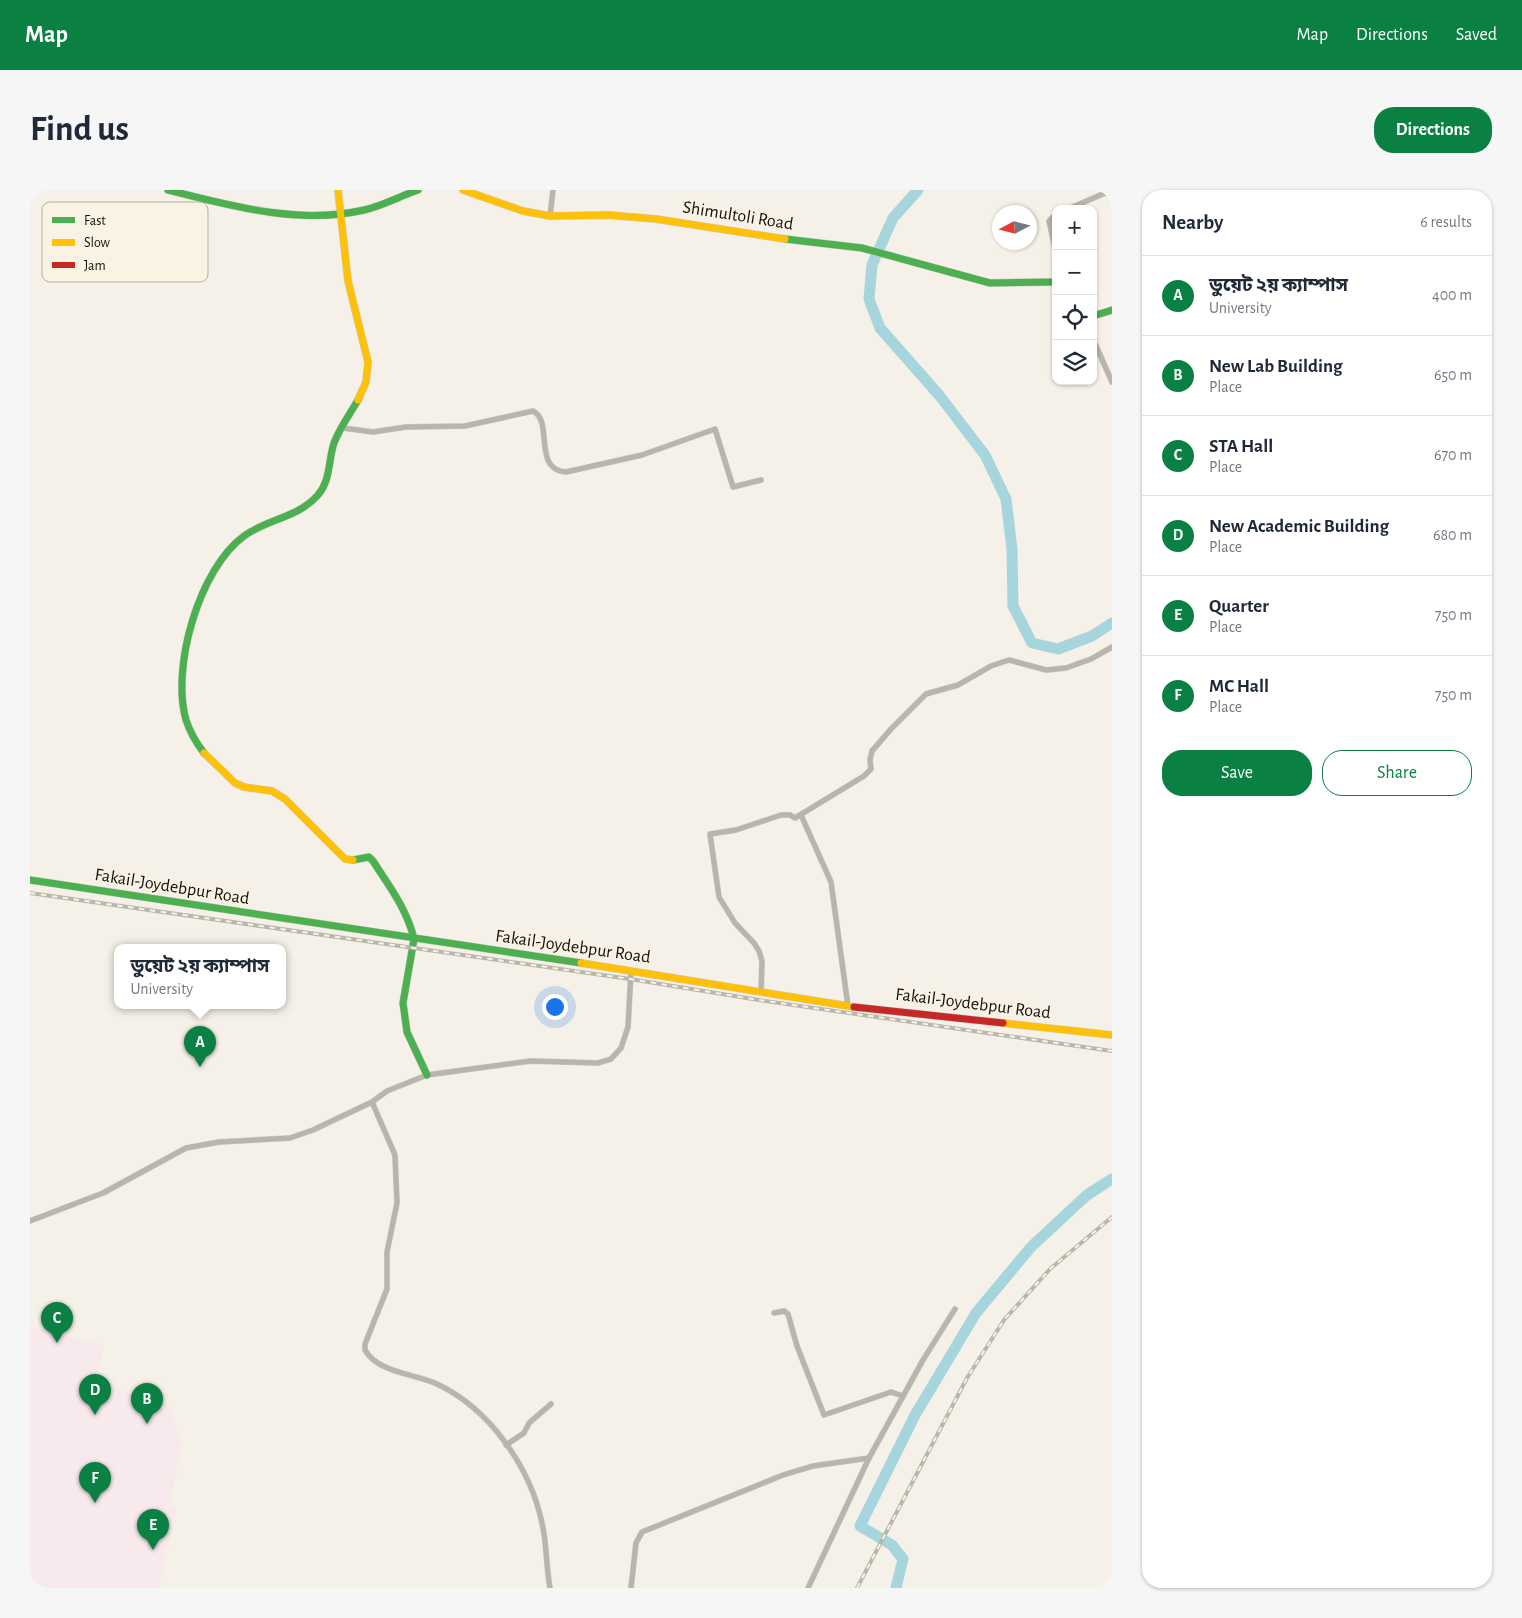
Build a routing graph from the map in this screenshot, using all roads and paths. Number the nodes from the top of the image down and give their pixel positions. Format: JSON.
{"nodes":[{"id":1,"x":168,"y":190,"type":"edge"},
{"id":2,"x":338,"y":190,"type":"edge"},
{"id":3,"x":418,"y":190,"type":"edge"},
{"id":4,"x":463,"y":190,"type":"edge"},
{"id":5,"x":553,"y":190,"type":"edge"},
{"id":6,"x":1112,"y":190,"type":"edge"},
{"id":7,"x":1077,"y":205,"type":"edge"},
{"id":8,"x":340,"y":214,"type":"junction"},
{"id":9,"x":550,"y":216,"type":"junction"},
{"id":10,"x":1052,"y":217,"type":"edge"},
{"id":11,"x":1052,"y":234,"type":"edge"},
{"id":12,"x":1052,"y":282,"type":"edge"},
{"id":13,"x":1112,"y":310,"type":"edge"},
{"id":14,"x":1097,"y":315,"type":"edge"},
{"id":15,"x":1093,"y":340,"type":"edge"},
{"id":16,"x":1112,"y":382,"type":"edge"},
{"id":17,"x":343,"y":428,"type":"junction"},
{"id":18,"x":761,"y":480,"type":"dead end"},
{"id":19,"x":1112,"y":647,"type":"edge"},
{"id":20,"x":801,"y":815,"type":"junction"},
{"id":21,"x":30,"y":880,"type":"edge"},
{"id":22,"x":414,"y":939,"type":"junction"},
{"id":23,"x":631,"y":970,"type":"junction"},
{"id":24,"x":761,"y":992,"type":"junction"},
{"id":25,"x":848,"y":1006,"type":"junction"},
{"id":26,"x":1112,"y":1035,"type":"edge"},
{"id":27,"x":427,"y":1075,"type":"junction"},
{"id":28,"x":372,"y":1102,"type":"junction"},
{"id":29,"x":30,"y":1221,"type":"edge"},
{"id":30,"x":955,"y":1309,"type":"dead end"},
{"id":31,"x":774,"y":1313,"type":"dead end"},
{"id":32,"x":903,"y":1396,"type":"junction"},
{"id":33,"x":551,"y":1404,"type":"dead end"},
{"id":34,"x":506,"y":1445,"type":"junction"},
{"id":35,"x":869,"y":1458,"type":"junction"},
{"id":36,"x":550,"y":1588,"type":"edge"},
{"id":37,"x":631,"y":1588,"type":"edge"},
{"id":38,"x":808,"y":1588,"type":"edge"}],
"edges":[{"from":1,"to":8,"type":"street"},
{"from":2,"to":8,"type":"street"},
{"from":3,"to":8,"type":"street"},
{"from":4,"to":9,"type":"street","name":"Shimultoli Road"},
{"from":5,"to":9,"type":"street"},
{"from":6,"to":7,"type":"street"},
{"from":8,"to":17,"type":"street"},
{"from":9,"to":12,"type":"street","name":"Shimultoli Road"},
{"from":10,"to":11,"type":"street"},
{"from":13,"to":14,"type":"street"},
{"from":15,"to":16,"type":"street"},
{"from":17,"to":18,"type":"street"},
{"from":17,"to":22,"type":"street"},
{"from":19,"to":20,"type":"street"},
{"from":20,"to":24,"type":"street"},
{"from":20,"to":25,"type":"street"},
{"from":21,"to":22,"type":"street","name":"Fakail-Joydebpur Road"},
{"from":22,"to":23,"type":"street","name":"Fakail-Joydebpur Road"},
{"from":22,"to":27,"type":"street"},
{"from":23,"to":24,"type":"street","name":"Fakail-Joydebpur Road"},
{"from":23,"to":27,"type":"street"},
{"from":24,"to":25,"type":"street","name":"Fakail-Joydebpur Road"},
{"from":25,"to":26,"type":"street","name":"Fakail-Joydebpur Road"},
{"from":27,"to":28,"type":"street"},
{"from":28,"to":29,"type":"street"},
{"from":28,"to":34,"type":"street"},
{"from":30,"to":32,"type":"street"},
{"from":31,"to":32,"type":"street"},
{"from":32,"to":35,"type":"street"},
{"from":33,"to":34,"type":"street"},
{"from":34,"to":36,"type":"street"},
{"from":35,"to":37,"type":"street"},
{"from":35,"to":38,"type":"street"}]}
